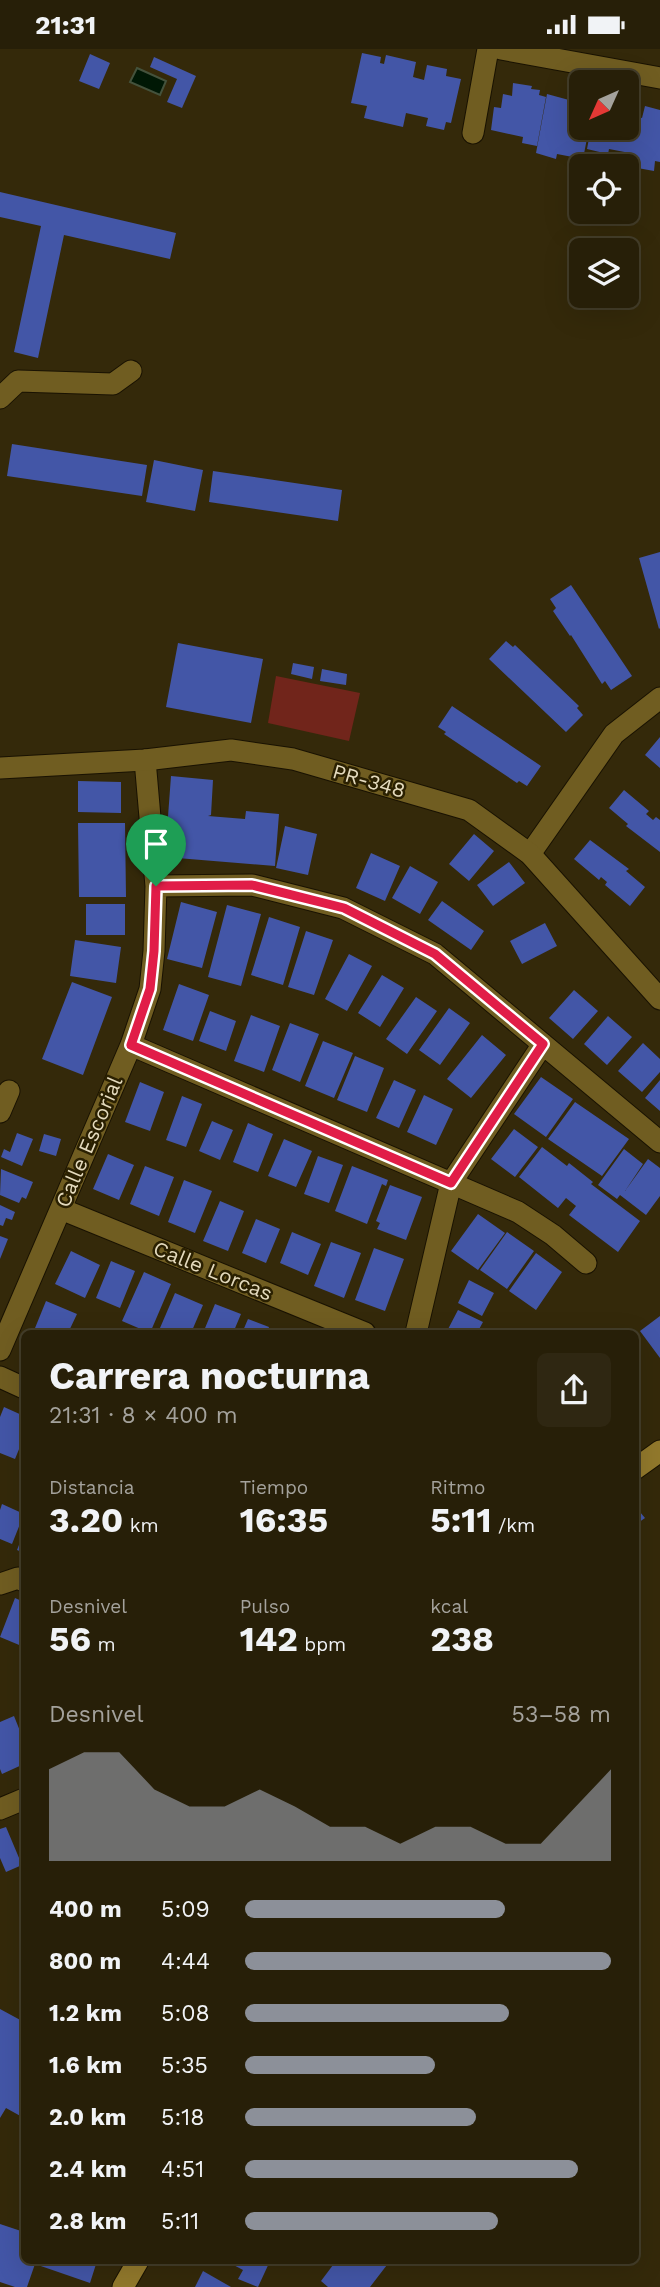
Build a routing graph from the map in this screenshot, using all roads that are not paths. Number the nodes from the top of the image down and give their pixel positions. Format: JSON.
{"nodes":[{"id":1,"x":488,"y":49,"type":"edge"},
{"id":2,"x":501,"y":49,"type":"edge"},
{"id":3,"x":660,"y":78,"type":"edge"},
{"id":4,"x":473,"y":133,"type":"dead end"},
{"id":5,"x":131,"y":371,"type":"dead end"},
{"id":6,"x":0,"y":398,"type":"edge"},
{"id":7,"x":660,"y":698,"type":"edge"},
{"id":8,"x":145,"y":760,"type":"junction"},
{"id":9,"x":0,"y":768,"type":"edge"},
{"id":10,"x":530,"y":854,"type":"junction"},
{"id":11,"x":156,"y":886,"type":"junction"},
{"id":12,"x":660,"y":999,"type":"edge"},
{"id":13,"x":543,"y":1044,"type":"junction"},
{"id":14,"x":131,"y":1045,"type":"junction"},
{"id":15,"x":9,"y":1091,"type":"dead end"},
{"id":16,"x":0,"y":1112,"type":"edge"},
{"id":17,"x":660,"y":1142,"type":"edge"},
{"id":18,"x":451,"y":1183,"type":"junction"},
{"id":19,"x":61,"y":1209,"type":"junction"},
{"id":20,"x":586,"y":1263,"type":"dead end"},
{"id":21,"x":358,"y":1330,"type":"edge"},
{"id":22,"x":417,"y":1330,"type":"edge"},
{"id":23,"x":0,"y":1350,"type":"edge"},
{"id":24,"x":0,"y":1377,"type":"edge"},
{"id":25,"x":21,"y":1387,"type":"edge"},
{"id":26,"x":660,"y":1451,"type":"edge"},
{"id":27,"x":639,"y":1466,"type":"edge"},
{"id":28,"x":21,"y":1580,"type":"edge"},
{"id":29,"x":0,"y":1584,"type":"edge"},
{"id":30,"x":21,"y":1800,"type":"edge"},
{"id":31,"x":0,"y":1809,"type":"edge"},
{"id":32,"x":136,"y":2264,"type":"edge"},
{"id":33,"x":123,"y":2287,"type":"edge"}],
"edges":[{"from":1,"to":4,"type":"street"},
{"from":2,"to":3,"type":"street"},
{"from":5,"to":6,"type":"street"},
{"from":7,"to":10,"type":"street"},
{"from":8,"to":9,"type":"street","name":"PR-348","number":"PR-348"},
{"from":8,"to":10,"type":"street","name":"PR-348","number":"PR-348"},
{"from":8,"to":11,"type":"street","name":"Calle Escorial"},
{"from":10,"to":12,"type":"street","name":"PR-348","number":"PR-348"},
{"from":11,"to":13,"type":"street"},
{"from":11,"to":14,"type":"street","name":"Calle Escorial"},
{"from":13,"to":17,"type":"street"},
{"from":13,"to":18,"type":"street"},
{"from":14,"to":18,"type":"street"},
{"from":14,"to":19,"type":"street","name":"Calle Escorial"},
{"from":15,"to":16,"type":"street"},
{"from":18,"to":20,"type":"street"},
{"from":18,"to":22,"type":"street"},
{"from":19,"to":21,"type":"street","name":"Calle Lorcas"},
{"from":19,"to":23,"type":"street","name":"Calle Escorial"},
{"from":24,"to":25,"type":"street"},
{"from":26,"to":27,"type":"main road"},
{"from":28,"to":29,"type":"street"},
{"from":30,"to":31,"type":"street"},
{"from":32,"to":33,"type":"main road"}]}
